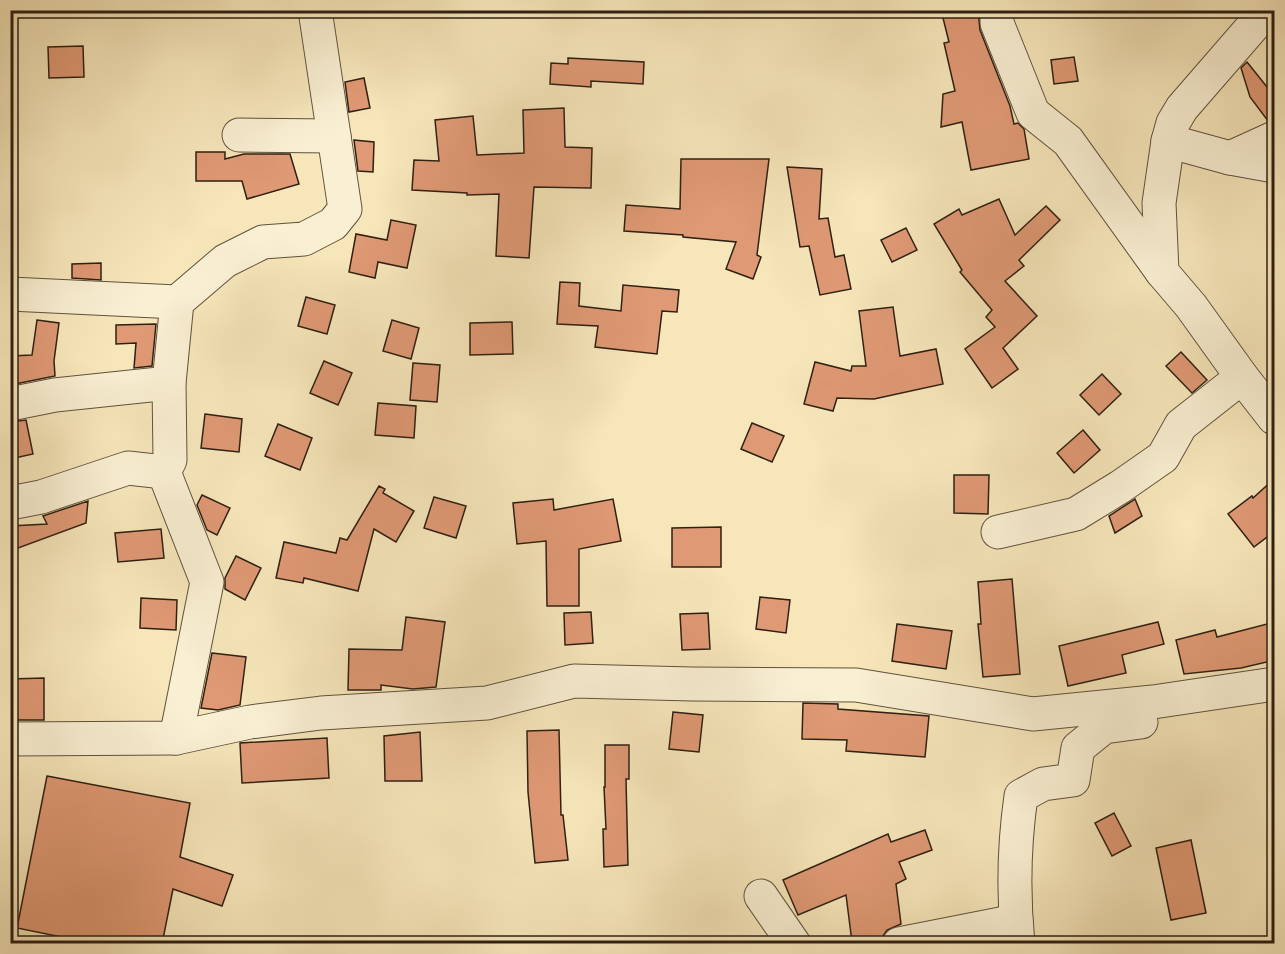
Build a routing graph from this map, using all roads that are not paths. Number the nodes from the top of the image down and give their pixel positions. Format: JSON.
{"nodes":[{"id":1,"x":315,"y":10,"type":"edge"},
{"id":2,"x":997,"y":10,"type":"edge"},
{"id":3,"x":1267,"y":10,"type":"edge"},
{"id":4,"x":239,"y":135,"type":"dead end"},
{"id":5,"x":334,"y":136,"type":"junction"},
{"id":6,"x":1275,"y":138,"type":"edge"},
{"id":7,"x":1168,"y":141,"type":"junction"},
{"id":8,"x":1230,"y":158,"type":"junction"},
{"id":9,"x":1275,"y":166,"type":"edge"},
{"id":10,"x":1162,"y":272,"type":"junction"},
{"id":11,"x":10,"y":294,"type":"edge"},
{"id":12,"x":177,"y":302,"type":"junction"},
{"id":13,"x":1242,"y":377,"type":"junction"},
{"id":14,"x":169,"y":382,"type":"junction"},
{"id":15,"x":10,"y":404,"type":"edge"},
{"id":16,"x":1275,"y":418,"type":"edge"},
{"id":17,"x":164,"y":472,"type":"junction"},
{"id":18,"x":10,"y":503,"type":"edge"},
{"id":19,"x":998,"y":532,"type":"dead end"},
{"id":20,"x":1275,"y":684,"type":"edge"},
{"id":21,"x":1237,"y":690,"type":"junction"},
{"id":22,"x":176,"y":738,"type":"junction"},
{"id":23,"x":10,"y":739,"type":"edge"},
{"id":24,"x":761,"y":896,"type":"dead end"},
{"id":25,"x":1017,"y":932,"type":"edge"},
{"id":26,"x":794,"y":944,"type":"edge"},
{"id":27,"x":899,"y":944,"type":"edge"}],
"edges":[{"from":1,"to":5,"type":"street"},
{"from":2,"to":10,"type":"street"},
{"from":3,"to":7,"type":"street"},
{"from":4,"to":5,"type":"street"},
{"from":5,"to":12,"type":"street"},
{"from":6,"to":8,"type":"street"},
{"from":7,"to":8,"type":"street"},
{"from":7,"to":10,"type":"street"},
{"from":8,"to":9,"type":"street"},
{"from":10,"to":13,"type":"street"},
{"from":11,"to":12,"type":"street"},
{"from":12,"to":14,"type":"street"},
{"from":13,"to":16,"type":"street"},
{"from":13,"to":19,"type":"street"},
{"from":14,"to":15,"type":"street"},
{"from":14,"to":17,"type":"street"},
{"from":17,"to":18,"type":"street"},
{"from":17,"to":22,"type":"street"},
{"from":20,"to":21,"type":"street"},
{"from":21,"to":22,"type":"street"},
{"from":21,"to":25,"type":"street"},
{"from":22,"to":23,"type":"street"},
{"from":24,"to":26,"type":"street"},
{"from":25,"to":27,"type":"street"}]}
